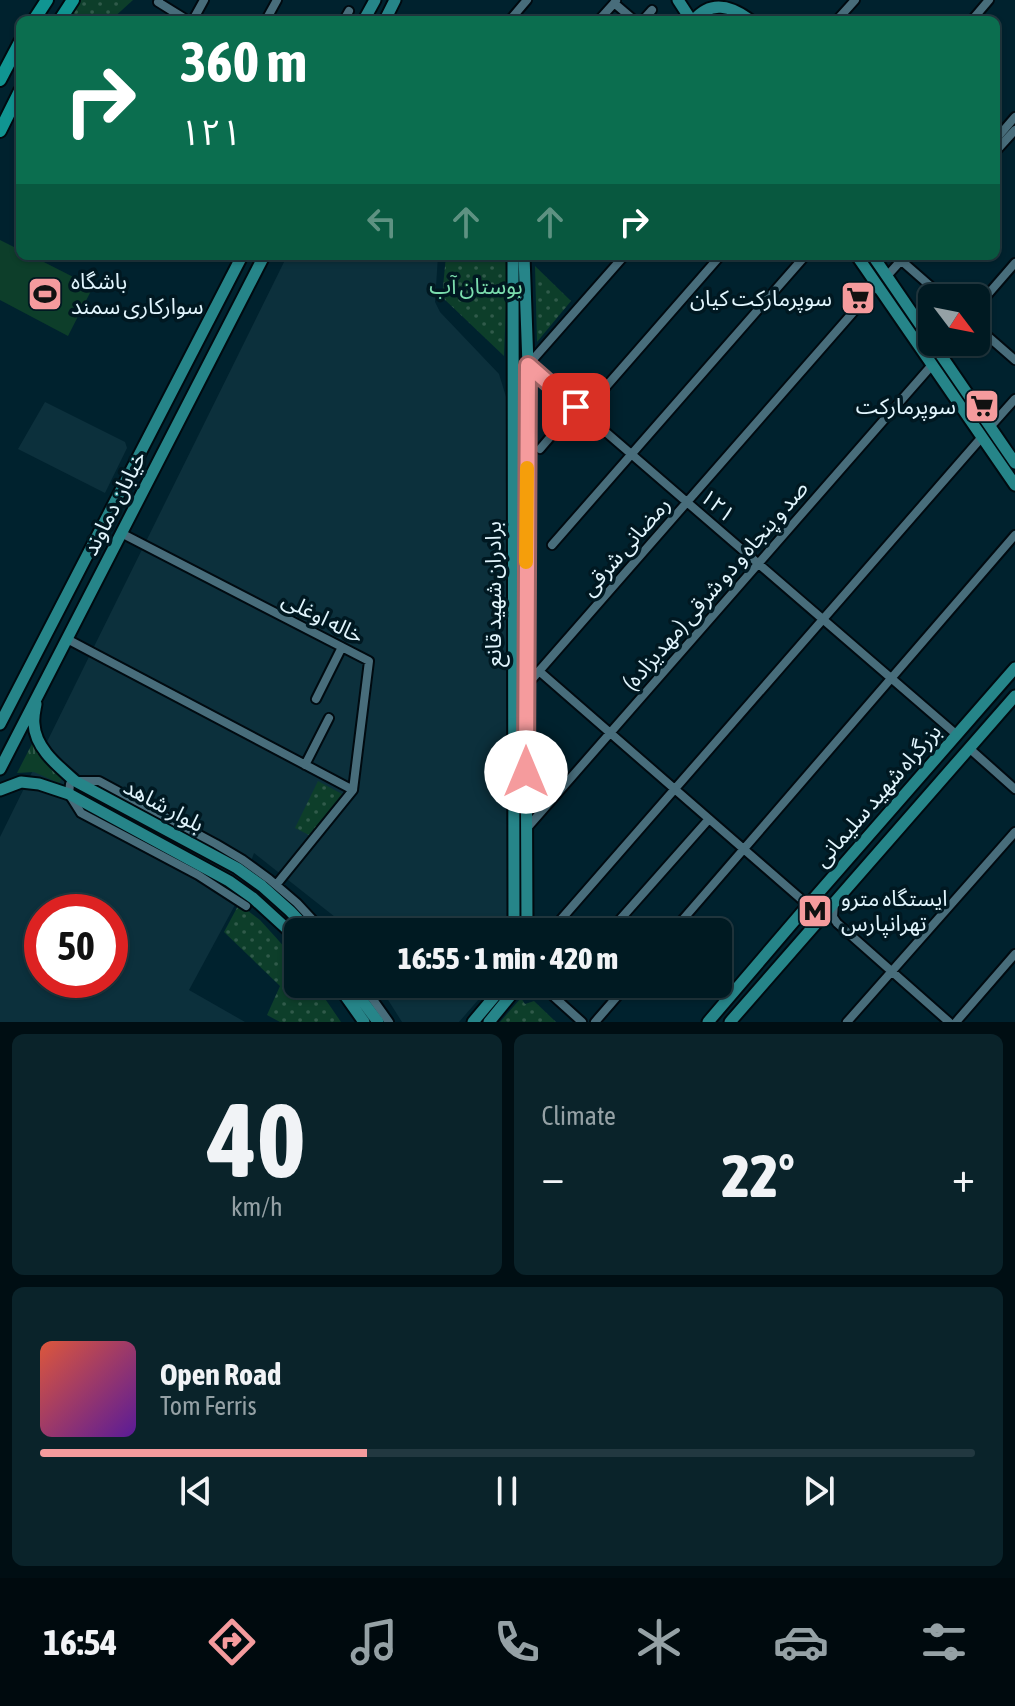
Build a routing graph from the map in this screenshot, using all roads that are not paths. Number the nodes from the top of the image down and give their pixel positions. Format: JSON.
{"nodes":[{"id":1,"x":527,"y":0,"type":"edge"},
{"id":2,"x":726,"y":0,"type":"edge"},
{"id":3,"x":733,"y":0,"type":"edge"},
{"id":4,"x":855,"y":0,"type":"edge"},
{"id":5,"x":989,"y":0,"type":"edge"},
{"id":6,"x":159,"y":1,"type":"edge"},
{"id":7,"x":615,"y":1,"type":"edge"},
{"id":8,"x":707,"y":3,"type":"edge"},
{"id":9,"x":652,"y":10,"type":"dead end"},
{"id":10,"x":349,"y":11,"type":"dead end"},
{"id":11,"x":183,"y":16,"type":"edge"},
{"id":12,"x":346,"y":16,"type":"edge"},
{"id":13,"x":513,"y":16,"type":"edge"},
{"id":14,"x":630,"y":16,"type":"edge"},
{"id":15,"x":647,"y":16,"type":"edge"},
{"id":16,"x":743,"y":16,"type":"edge"},
{"id":17,"x":841,"y":16,"type":"edge"},
{"id":18,"x":975,"y":16,"type":"edge"},
{"id":19,"x":16,"y":50,"type":"edge"},
{"id":20,"x":0,"y":80,"type":"edge"},
{"id":21,"x":16,"y":99,"type":"edge"},
{"id":22,"x":1015,"y":117,"type":"edge"},
{"id":23,"x":1015,"y":130,"type":"edge"},
{"id":24,"x":0,"y":131,"type":"edge"},
{"id":25,"x":1000,"y":134,"type":"edge"},
{"id":26,"x":1000,"y":147,"type":"edge"},
{"id":27,"x":240,"y":260,"type":"edge"},
{"id":28,"x":262,"y":260,"type":"edge"},
{"id":29,"x":513,"y":260,"type":"edge"},
{"id":30,"x":524,"y":260,"type":"edge"},
{"id":31,"x":620,"y":260,"type":"edge"},
{"id":32,"x":716,"y":260,"type":"edge"},
{"id":33,"x":801,"y":260,"type":"edge"},
{"id":34,"x":860,"y":260,"type":"edge"},
{"id":35,"x":876,"y":260,"type":"edge"},
{"id":36,"x":896,"y":260,"type":"edge"},
{"id":37,"x":902,"y":260,"type":"edge"},
{"id":38,"x":1015,"y":263,"type":"edge"},
{"id":39,"x":884,"y":272,"type":"junction"},
{"id":40,"x":929,"y":284,"type":"edge"},
{"id":41,"x":877,"y":285,"type":"junction"},
{"id":42,"x":990,"y":292,"type":"edge"},
{"id":43,"x":918,"y":322,"type":"edge"},
{"id":44,"x":990,"y":338,"type":"edge"},
{"id":45,"x":942,"y":356,"type":"edge"},
{"id":46,"x":1015,"y":360,"type":"edge"},
{"id":47,"x":528,"y":365,"type":"junction"},
{"id":48,"x":932,"y":365,"type":"junction"},
{"id":49,"x":514,"y":367,"type":"junction"},
{"id":50,"x":1015,"y":399,"type":"edge"},
{"id":51,"x":580,"y":410,"type":"junction"},
{"id":52,"x":990,"y":427,"type":"junction"},
{"id":53,"x":982,"y":437,"type":"junction"},
{"id":54,"x":540,"y":449,"type":"dead end"},
{"id":55,"x":631,"y":454,"type":"junction"},
{"id":56,"x":1015,"y":463,"type":"edge"},
{"id":57,"x":1015,"y":485,"type":"edge"},
{"id":58,"x":687,"y":502,"type":"junction"},
{"id":59,"x":121,"y":533,"type":"junction"},
{"id":60,"x":1015,"y":535,"type":"edge"},
{"id":61,"x":552,"y":545,"type":"dead end"},
{"id":62,"x":758,"y":563,"type":"junction"},
{"id":63,"x":824,"y":620,"type":"junction"},
{"id":64,"x":67,"y":639,"type":"junction"},
{"id":65,"x":342,"y":647,"type":"junction"},
{"id":66,"x":1015,"y":668,"type":"edge"},
{"id":67,"x":539,"y":671,"type":"junction"},
{"id":68,"x":892,"y":678,"type":"junction"},
{"id":69,"x":519,"y":687,"type":"junction"},
{"id":70,"x":37,"y":695,"type":"junction"},
{"id":71,"x":1015,"y":696,"type":"edge"},
{"id":72,"x":316,"y":699,"type":"dead end"},
{"id":73,"x":329,"y":718,"type":"dead end"},
{"id":74,"x":0,"y":724,"type":"edge"},
{"id":75,"x":610,"y":733,"type":"junction"},
{"id":76,"x":957,"y":735,"type":"junction"},
{"id":77,"x":970,"y":749,"type":"junction"},
{"id":78,"x":305,"y":765,"type":"junction"},
{"id":79,"x":0,"y":769,"type":"edge"},
{"id":80,"x":75,"y":781,"type":"junction"},
{"id":81,"x":675,"y":789,"type":"junction"},
{"id":82,"x":1015,"y":789,"type":"edge"},
{"id":83,"x":0,"y":790,"type":"edge"},
{"id":84,"x":353,"y":790,"type":"junction"},
{"id":85,"x":69,"y":794,"type":"junction"},
{"id":86,"x":709,"y":819,"type":"junction"},
{"id":87,"x":526,"y":829,"type":"junction"},
{"id":88,"x":1015,"y":832,"type":"edge"},
{"id":89,"x":743,"y":849,"type":"junction"},
{"id":90,"x":276,"y":885,"type":"junction"},
{"id":91,"x":834,"y":904,"type":"junction"},
{"id":92,"x":808,"y":905,"type":"junction"},
{"id":93,"x":246,"y":906,"type":"dead end"},
{"id":94,"x":296,"y":918,"type":"edge"},
{"id":95,"x":311,"y":918,"type":"edge"},
{"id":96,"x":514,"y":918,"type":"edge"},
{"id":97,"x":527,"y":918,"type":"edge"},
{"id":98,"x":562,"y":918,"type":"edge"},
{"id":99,"x":621,"y":918,"type":"edge"},
{"id":100,"x":684,"y":918,"type":"edge"},
{"id":101,"x":284,"y":926,"type":"edge"},
{"id":102,"x":1015,"y":954,"type":"edge"},
{"id":103,"x":892,"y":972,"type":"junction"},
{"id":104,"x":347,"y":998,"type":"edge"},
{"id":105,"x":360,"y":998,"type":"edge"},
{"id":106,"x":372,"y":998,"type":"edge"},
{"id":107,"x":493,"y":998,"type":"edge"},
{"id":108,"x":509,"y":998,"type":"edge"},
{"id":109,"x":555,"y":998,"type":"edge"},
{"id":110,"x":616,"y":998,"type":"edge"},
{"id":111,"x":364,"y":1022,"type":"edge"},
{"id":112,"x":378,"y":1022,"type":"edge"},
{"id":113,"x":389,"y":1022,"type":"edge"},
{"id":114,"x":473,"y":1022,"type":"edge"},
{"id":115,"x":489,"y":1022,"type":"edge"},
{"id":116,"x":582,"y":1022,"type":"edge"},
{"id":117,"x":595,"y":1022,"type":"edge"},
{"id":118,"x":708,"y":1022,"type":"edge"},
{"id":119,"x":730,"y":1022,"type":"edge"},
{"id":120,"x":847,"y":1022,"type":"edge"},
{"id":121,"x":949,"y":1022,"type":"edge"},
{"id":122,"x":956,"y":1022,"type":"edge"}],
"edges":[{"from":1,"to":13,"type":"street"},
{"from":2,"to":3,"type":"main road"},
{"from":4,"to":17,"type":"street"},
{"from":5,"to":18,"type":"street"},
{"from":6,"to":11,"type":"street"},
{"from":7,"to":14,"type":"street"},
{"from":8,"to":16,"type":"main road"},
{"from":9,"to":15,"type":"street"},
{"from":10,"to":12,"type":"street"},
{"from":19,"to":20,"type":"highway"},
{"from":21,"to":24,"type":"highway"},
{"from":22,"to":25,"type":"street"},
{"from":23,"to":26,"type":"street"},
{"from":27,"to":74,"type":"main road","name":"خیابان دماوند"},
{"from":28,"to":59,"type":"main road","name":"خیابان دماوند"},
{"from":29,"to":49,"type":"main road","name":"برادران شهید قانع"},
{"from":30,"to":47,"type":"main road","name":"برادران شهید قانع"},
{"from":31,"to":47,"type":"street"},
{"from":32,"to":51,"type":"street"},
{"from":33,"to":55,"type":"street"},
{"from":34,"to":41,"type":"main road"},
{"from":35,"to":39,"type":"main road"},
{"from":36,"to":39,"type":"street"},
{"from":37,"to":40,"type":"street"},
{"from":38,"to":42,"type":"street"},
{"from":39,"to":43,"type":"main road"},
{"from":41,"to":48,"type":"main road"},
{"from":41,"to":58,"type":"street","name":"رمضانی شرقی"},
{"from":44,"to":46,"type":"street"},
{"from":45,"to":52,"type":"main road"},
{"from":47,"to":49,"type":"street"},
{"from":47,"to":51,"type":"street","name":"۱۲۱"},
{"from":47,"to":69,"type":"main road","name":"برادران شهید قانع"},
{"from":48,"to":53,"type":"main road"},
{"from":48,"to":62,"type":"street","name":"صد و پنجاه و دو شرقی (مهدیزاده)"},
{"from":49,"to":69,"type":"main road","name":"برادران شهید قانع"},
{"from":50,"to":52,"type":"street"},
{"from":51,"to":54,"type":"street"},
{"from":51,"to":55,"type":"street","name":"۱۲۱"},
{"from":52,"to":56,"type":"main road"},
{"from":53,"to":57,"type":"main road"},
{"from":53,"to":63,"type":"street"},
{"from":55,"to":58,"type":"street","name":"۱۲۱"},
{"from":55,"to":61,"type":"street"},
{"from":58,"to":62,"type":"street","name":"۱۲۱"},
{"from":58,"to":67,"type":"street","name":"رمضانی شرقی"},
{"from":59,"to":64,"type":"main road","name":"خیابان دماوند"},
{"from":59,"to":65,"type":"street","name":"خاله اوغلی"},
{"from":60,"to":68,"type":"street"},
{"from":62,"to":63,"type":"street","name":"۱۲۱"},
{"from":62,"to":75,"type":"street","name":"صد و پنجاه و دو شرقی (مهدیزاده)"},
{"from":63,"to":68,"type":"street","name":"۱۲۱"},
{"from":63,"to":81,"type":"street"},
{"from":64,"to":70,"type":"main road","name":"خیابان دماوند"},
{"from":64,"to":78,"type":"street"},
{"from":65,"to":72,"type":"street"},
{"from":65,"to":84,"type":"street","name":"خاله اوغلی"},
{"from":66,"to":76,"type":"main road","name":"بزرگراه شهید سلیمانی"},
{"from":67,"to":69,"type":"street","name":"رمضانی شرقی"},
{"from":67,"to":75,"type":"street"},
{"from":68,"to":76,"type":"street","name":"۱۲۱"},
{"from":68,"to":89,"type":"street"},
{"from":69,"to":87,"type":"main road","name":"برادران شهید قانع"},
{"from":69,"to":96,"type":"main road","name":"برادران شهید قانع"},
{"from":70,"to":79,"type":"main road","name":"خیابان دماوند"},
{"from":70,"to":80,"type":"main road","name":"بلوار شاهد"},
{"from":71,"to":77,"type":"main road","name":"بزرگراه شهید سلیمانی"},
{"from":73,"to":78,"type":"street"},
{"from":75,"to":81,"type":"street"},
{"from":75,"to":87,"type":"street","name":"صد و پنجاه و دو شرقی (مهدیزاده)"},
{"from":76,"to":92,"type":"main road","name":"بزرگراه شهید سلیمانی"},
{"from":77,"to":82,"type":"street"},
{"from":77,"to":91,"type":"main road","name":"بزرگراه شهید سلیمانی"},
{"from":78,"to":84,"type":"street"},
{"from":80,"to":85,"type":"street"},
{"from":80,"to":90,"type":"street"},
{"from":80,"to":94,"type":"main road","name":"بلوار شاهد"},
{"from":81,"to":86,"type":"street"},
{"from":81,"to":98,"type":"street"},
{"from":83,"to":85,"type":"main road","name":"بلوار شاهد"},
{"from":84,"to":90,"type":"street"},
{"from":85,"to":93,"type":"street"},
{"from":85,"to":101,"type":"main road","name":"بلوار شاهد"},
{"from":86,"to":89,"type":"street"},
{"from":86,"to":99,"type":"street"},
{"from":87,"to":97,"type":"main road","name":"برادران شهید قانع"},
{"from":88,"to":103,"type":"street"},
{"from":89,"to":92,"type":"street"},
{"from":89,"to":100,"type":"street"},
{"from":90,"to":95,"type":"street"},
{"from":91,"to":103,"type":"street"},
{"from":91,"to":119,"type":"main road","name":"بزرگراه شهید سلیمانی"},
{"from":92,"to":118,"type":"main road","name":"بزرگراه شهید سلیمانی"},
{"from":102,"to":122,"type":"street"},
{"from":103,"to":120,"type":"street"},
{"from":103,"to":121,"type":"street"},
{"from":104,"to":111,"type":"main road"},
{"from":105,"to":112,"type":"main road"},
{"from":106,"to":113,"type":"street"},
{"from":107,"to":114,"type":"main road"},
{"from":108,"to":115,"type":"main road"},
{"from":109,"to":116,"type":"street"},
{"from":110,"to":117,"type":"street"}]}
